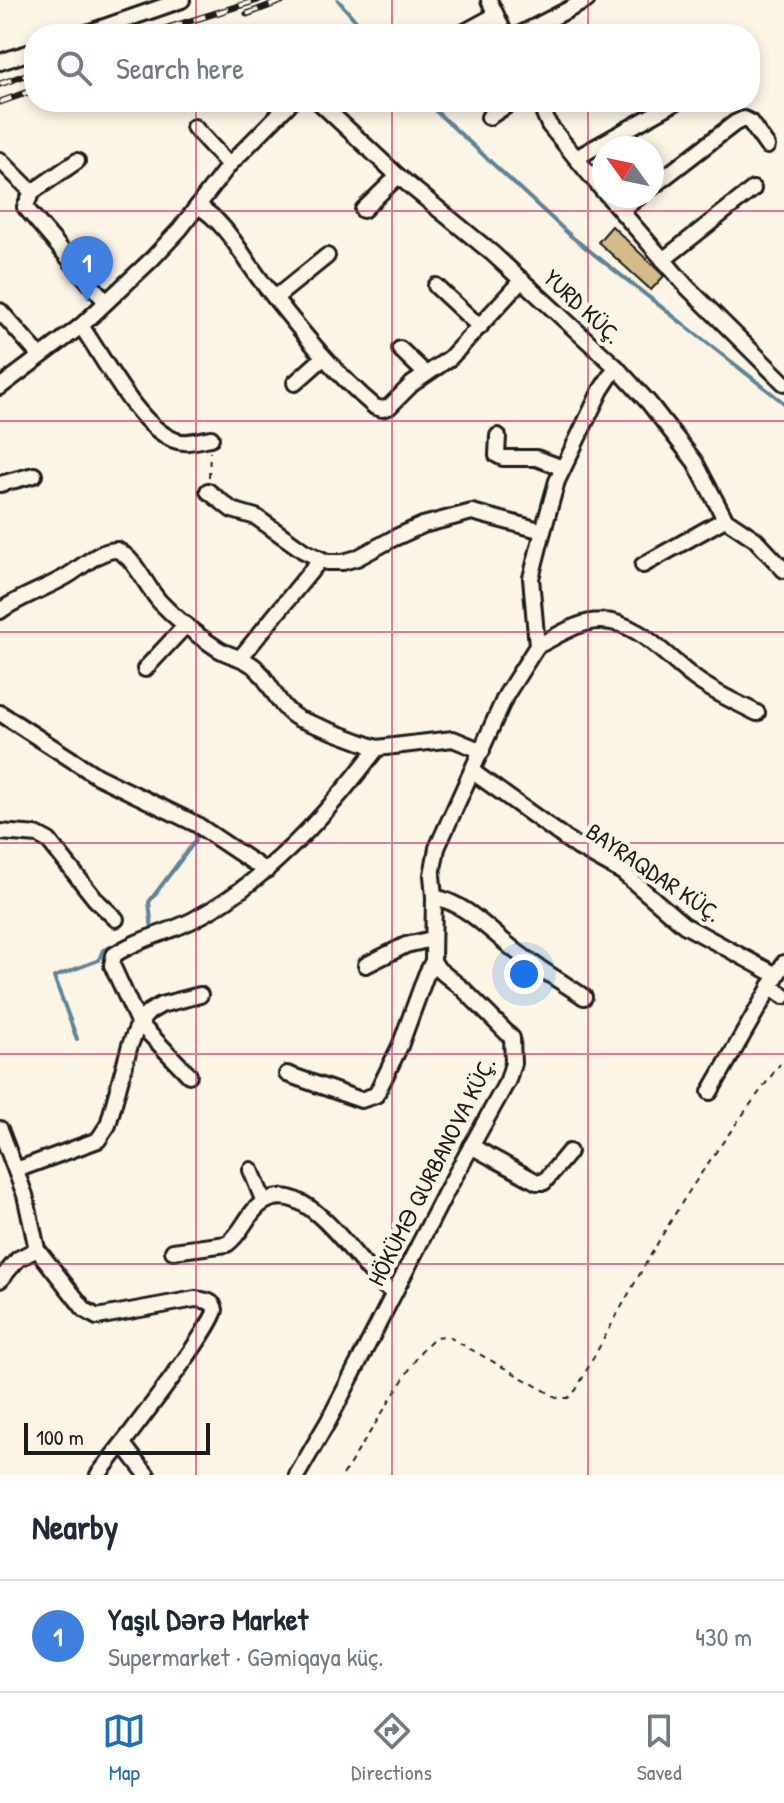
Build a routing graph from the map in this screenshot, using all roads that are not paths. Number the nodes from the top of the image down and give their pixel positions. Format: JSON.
{"nodes":[{"id":1,"x":182,"y":0,"type":"edge"},
{"id":2,"x":489,"y":0,"type":"edge"},
{"id":3,"x":587,"y":0,"type":"edge"},
{"id":4,"x":496,"y":15,"type":"junction"},
{"id":5,"x":113,"y":24,"type":"edge"},
{"id":6,"x":479,"y":24,"type":"edge"},
{"id":7,"x":500,"y":24,"type":"edge"},
{"id":8,"x":540,"y":24,"type":"edge"},
{"id":9,"x":24,"y":54,"type":"edge"},
{"id":10,"x":0,"y":62,"type":"edge"},
{"id":11,"x":281,"y":112,"type":"edge"},
{"id":12,"x":330,"y":112,"type":"edge"},
{"id":13,"x":497,"y":112,"type":"edge"},
{"id":14,"x":543,"y":112,"type":"edge"},
{"id":15,"x":658,"y":112,"type":"edge"},
{"id":16,"x":489,"y":117,"type":"dead end"},
{"id":17,"x":194,"y":127,"type":"dead end"},
{"id":18,"x":767,"y":146,"type":"dead end"},
{"id":19,"x":576,"y":158,"type":"junction"},
{"id":20,"x":0,"y":160,"type":"edge"},
{"id":21,"x":77,"y":161,"type":"dead end"},
{"id":22,"x":229,"y":165,"type":"junction"},
{"id":23,"x":398,"y":176,"type":"junction"},
{"id":24,"x":592,"y":177,"type":"edge"},
{"id":25,"x":664,"y":178,"type":"edge"},
{"id":26,"x":753,"y":189,"type":"dead end"},
{"id":27,"x":32,"y":192,"type":"junction"},
{"id":28,"x":198,"y":206,"type":"junction"},
{"id":29,"x":618,"y":208,"type":"edge"},
{"id":30,"x":625,"y":208,"type":"edge"},
{"id":31,"x":363,"y":210,"type":"dead end"},
{"id":32,"x":621,"y":211,"type":"junction"},
{"id":33,"x":327,"y":256,"type":"dead end"},
{"id":34,"x":663,"y":260,"type":"junction"},
{"id":35,"x":522,"y":280,"type":"junction"},
{"id":36,"x":436,"y":286,"type":"dead end"},
{"id":37,"x":275,"y":298,"type":"junction"},
{"id":38,"x":106,"y":302,"type":"junction"},
{"id":39,"x":0,"y":311,"type":"edge"},
{"id":40,"x":81,"y":326,"type":"junction"},
{"id":41,"x":480,"y":327,"type":"junction"},
{"id":42,"x":400,"y":349,"type":"dead end"},
{"id":43,"x":40,"y":356,"type":"junction"},
{"id":44,"x":323,"y":358,"type":"junction"},
{"id":45,"x":616,"y":367,"type":"junction"},
{"id":46,"x":426,"y":374,"type":"junction"},
{"id":47,"x":295,"y":383,"type":"dead end"},
{"id":48,"x":784,"y":383,"type":"edge"},
{"id":49,"x":0,"y":387,"type":"edge"},
{"id":50,"x":498,"y":436,"type":"dead end"},
{"id":51,"x":211,"y":438,"type":"road end"},
{"id":52,"x":563,"y":468,"type":"junction"},
{"id":53,"x":34,"y":475,"type":"dead end"},
{"id":54,"x":0,"y":484,"type":"edge"},
{"id":55,"x":208,"y":491,"type":"road end"},
{"id":56,"x":725,"y":519,"type":"junction"},
{"id":57,"x":543,"y":531,"type":"junction"},
{"id":58,"x":320,"y":560,"type":"junction"},
{"id":59,"x":643,"y":565,"type":"dead end"},
{"id":60,"x":784,"y":570,"type":"edge"},
{"id":61,"x":0,"y":611,"type":"edge"},
{"id":62,"x":186,"y":625,"type":"junction"},
{"id":63,"x":537,"y":646,"type":"junction"},
{"id":64,"x":241,"y":657,"type":"junction"},
{"id":65,"x":145,"y":669,"type":"dead end"},
{"id":66,"x":0,"y":713,"type":"edge"},
{"id":67,"x":757,"y":713,"type":"dead end"},
{"id":68,"x":377,"y":748,"type":"junction"},
{"id":69,"x":482,"y":751,"type":"junction"},
{"id":70,"x":473,"y":772,"type":"junction"},
{"id":71,"x":0,"y":832,"type":"edge"},
{"id":72,"x":266,"y":871,"type":"junction"},
{"id":73,"x":434,"y":897,"type":"junction"},
{"id":74,"x":116,"y":919,"type":"dead end"},
{"id":75,"x":432,"y":939,"type":"junction"},
{"id":76,"x":433,"y":961,"type":"junction"},
{"id":77,"x":366,"y":965,"type":"dead end"},
{"id":78,"x":777,"y":975,"type":"edge"},
{"id":79,"x":200,"y":995,"type":"dead end"},
{"id":80,"x":784,"y":996,"type":"edge"},
{"id":81,"x":584,"y":997,"type":"dead end"},
{"id":82,"x":139,"y":1023,"type":"junction"},
{"id":83,"x":287,"y":1074,"type":"dead end"},
{"id":84,"x":189,"y":1075,"type":"dead end"},
{"id":85,"x":710,"y":1092,"type":"dead end"},
{"id":86,"x":0,"y":1129,"type":"edge"},
{"id":87,"x":471,"y":1146,"type":"junction"},
{"id":88,"x":569,"y":1152,"type":"dead end"},
{"id":89,"x":15,"y":1166,"type":"junction"},
{"id":90,"x":251,"y":1170,"type":"dead end"},
{"id":91,"x":0,"y":1171,"type":"edge"},
{"id":92,"x":264,"y":1202,"type":"junction"},
{"id":93,"x":37,"y":1249,"type":"junction"},
{"id":94,"x":173,"y":1251,"type":"dead end"},
{"id":95,"x":0,"y":1280,"type":"edge"},
{"id":96,"x":393,"y":1292,"type":"junction"},
{"id":97,"x":123,"y":1444,"type":"junction"},
{"id":98,"x":98,"y":1475,"type":"edge"},
{"id":99,"x":147,"y":1475,"type":"edge"},
{"id":100,"x":297,"y":1475,"type":"edge"}],
"edges":[{"from":1,"to":5,"type":"street"},
{"from":2,"to":4,"type":"street"},
{"from":3,"to":8,"type":"street"},
{"from":4,"to":6,"type":"street"},
{"from":4,"to":7,"type":"street"},
{"from":9,"to":10,"type":"street"},
{"from":11,"to":22,"type":"street"},
{"from":12,"to":23,"type":"street","name":"YURD KÜÇ."},
{"from":13,"to":16,"type":"street"},
{"from":14,"to":19,"type":"street"},
{"from":15,"to":19,"type":"street"},
{"from":17,"to":22,"type":"street"},
{"from":18,"to":25,"type":"street"},
{"from":19,"to":24,"type":"street"},
{"from":20,"to":27,"type":"street"},
{"from":21,"to":27,"type":"street"},
{"from":22,"to":28,"type":"street"},
{"from":23,"to":31,"type":"street"},
{"from":23,"to":35,"type":"street","name":"YURD KÜÇ."},
{"from":26,"to":34,"type":"street"},
{"from":27,"to":38,"type":"street"},
{"from":28,"to":37,"type":"street"},
{"from":28,"to":38,"type":"street"},
{"from":29,"to":32,"type":"street"},
{"from":30,"to":32,"type":"street"},
{"from":32,"to":34,"type":"street"},
{"from":33,"to":37,"type":"street"},
{"from":34,"to":48,"type":"street"},
{"from":35,"to":41,"type":"street"},
{"from":35,"to":45,"type":"street","name":"YURD KÜÇ."},
{"from":36,"to":41,"type":"street"},
{"from":37,"to":44,"type":"street"},
{"from":38,"to":40,"type":"street"},
{"from":39,"to":43,"type":"street"},
{"from":40,"to":43,"type":"street"},
{"from":40,"to":51,"type":"street"},
{"from":41,"to":46,"type":"street"},
{"from":42,"to":46,"type":"street"},
{"from":43,"to":49,"type":"street"},
{"from":44,"to":46,"type":"street"},
{"from":44,"to":47,"type":"street"},
{"from":45,"to":52,"type":"street"},
{"from":45,"to":56,"type":"street","name":"YURD KÜÇ."},
{"from":50,"to":52,"type":"street"},
{"from":52,"to":57,"type":"street"},
{"from":53,"to":54,"type":"street"},
{"from":55,"to":58,"type":"street"},
{"from":56,"to":59,"type":"street"},
{"from":56,"to":60,"type":"street","name":"YURD KÜÇ."},
{"from":57,"to":58,"type":"street"},
{"from":57,"to":63,"type":"street"},
{"from":58,"to":64,"type":"street"},
{"from":61,"to":62,"type":"street"},
{"from":62,"to":64,"type":"street"},
{"from":62,"to":65,"type":"street"},
{"from":63,"to":67,"type":"street"},
{"from":63,"to":69,"type":"street"},
{"from":64,"to":68,"type":"street"},
{"from":66,"to":72,"type":"street"},
{"from":68,"to":69,"type":"street"},
{"from":68,"to":72,"type":"street"},
{"from":69,"to":70,"type":"street"},
{"from":70,"to":73,"type":"street"},
{"from":70,"to":78,"type":"street","name":"BAYRAQDAR KÜÇ."},
{"from":71,"to":74,"type":"street"},
{"from":72,"to":82,"type":"street"},
{"from":73,"to":75,"type":"street"},
{"from":73,"to":81,"type":"street"},
{"from":75,"to":76,"type":"street"},
{"from":75,"to":77,"type":"street"},
{"from":76,"to":83,"type":"street"},
{"from":76,"to":87,"type":"street","name":"HÖKÜMƏ QURBANOVA KÜÇ."},
{"from":78,"to":80,"type":"street","name":"BAYRAQDAR KÜÇ."},
{"from":78,"to":85,"type":"street"},
{"from":79,"to":82,"type":"street"},
{"from":82,"to":84,"type":"street"},
{"from":82,"to":89,"type":"street"},
{"from":86,"to":89,"type":"street"},
{"from":87,"to":88,"type":"street"},
{"from":87,"to":96,"type":"street","name":"HÖKÜMƏ QURBANOVA KÜÇ."},
{"from":89,"to":91,"type":"street"},
{"from":89,"to":93,"type":"street"},
{"from":90,"to":92,"type":"street"},
{"from":92,"to":94,"type":"street"},
{"from":92,"to":96,"type":"street"},
{"from":93,"to":95,"type":"street"},
{"from":93,"to":97,"type":"street"},
{"from":96,"to":100,"type":"street","name":"HÖKÜMƏ QURBANOVA KÜÇ."},
{"from":97,"to":98,"type":"street"},
{"from":97,"to":99,"type":"street"}]}
